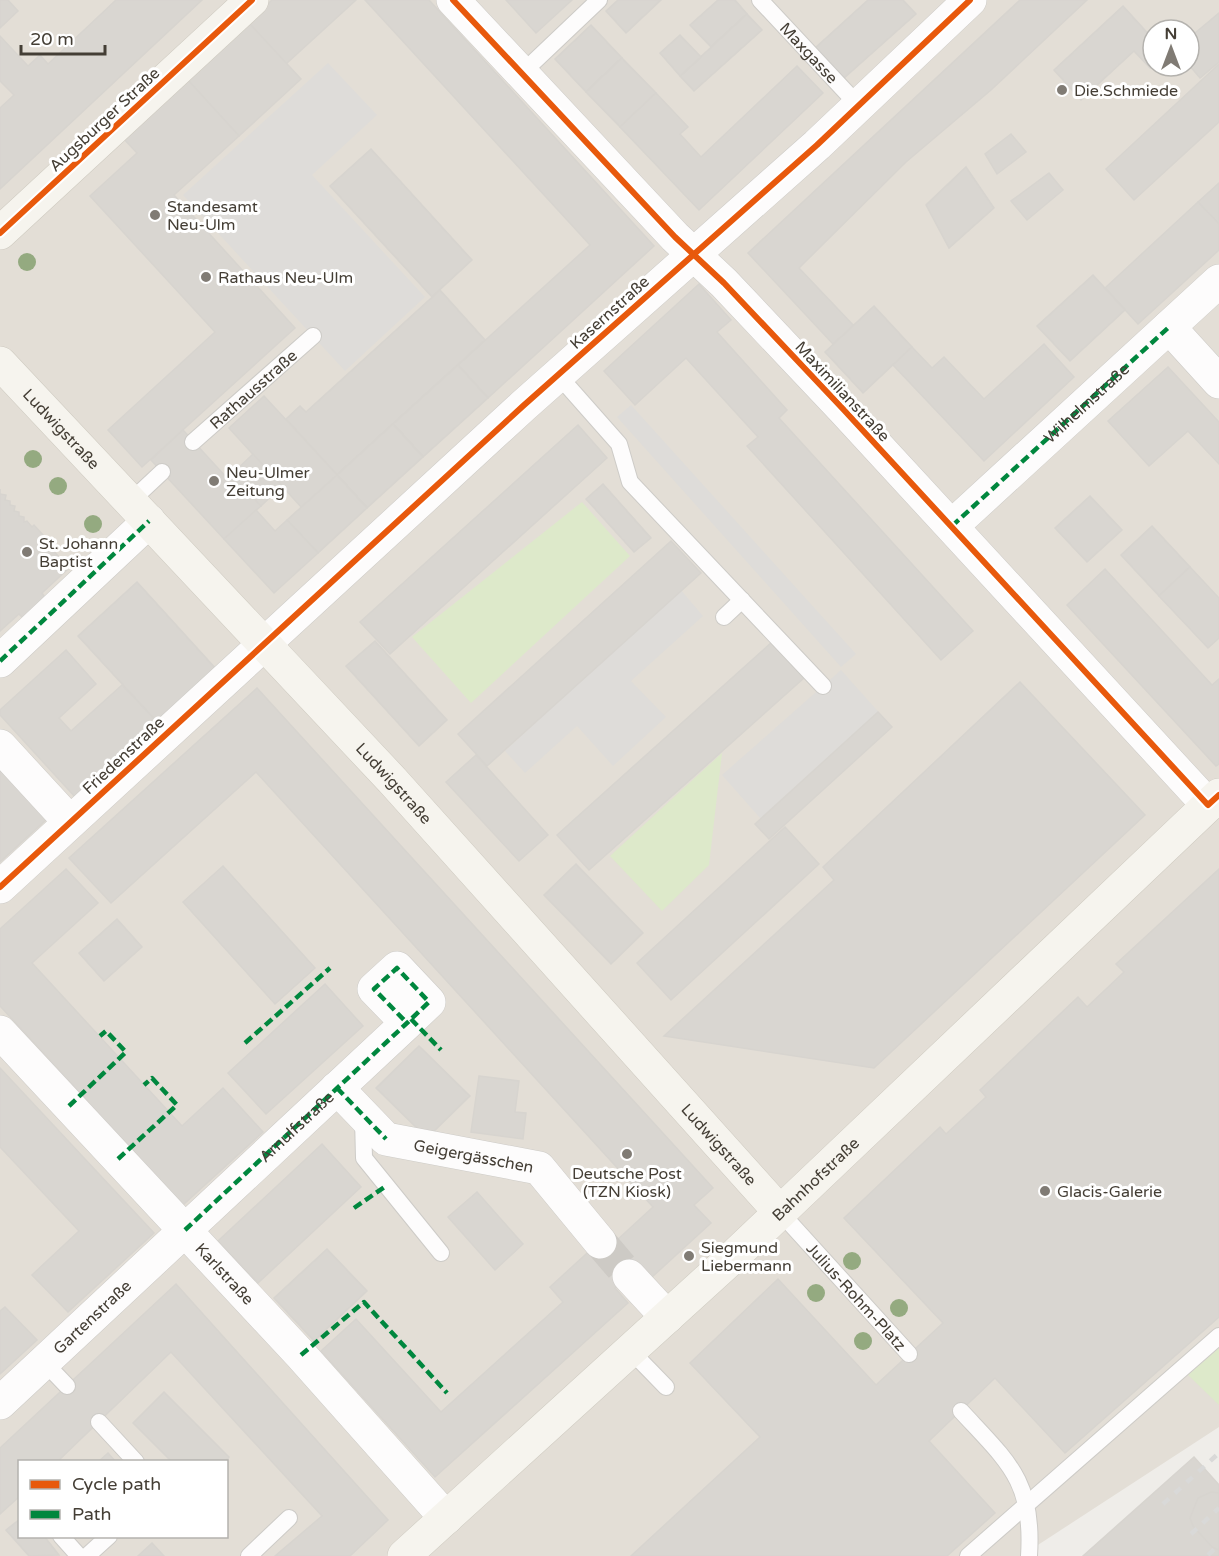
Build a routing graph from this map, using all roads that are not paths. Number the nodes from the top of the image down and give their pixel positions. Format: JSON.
{"nodes":[{"id":1,"x":252,"y":0,"type":"edge"},
{"id":2,"x":453,"y":0,"type":"edge"},
{"id":3,"x":599,"y":0,"type":"edge"},
{"id":4,"x":760,"y":0,"type":"edge"},
{"id":5,"x":970,"y":0,"type":"edge"},
{"id":6,"x":521,"y":74,"type":"junction"},
{"id":7,"x":858,"y":106,"type":"junction"},
{"id":8,"x":0,"y":233,"type":"edge"},
{"id":9,"x":693,"y":255,"type":"junction"},
{"id":10,"x":1219,"y":281,"type":"edge"},
{"id":11,"x":1169,"y":327,"type":"junction"},
{"id":12,"x":313,"y":336,"type":"dead end"},
{"id":13,"x":0,"y":363,"type":"edge"},
{"id":14,"x":558,"y":375,"type":"junction"},
{"id":15,"x":1219,"y":382,"type":"edge"},
{"id":16,"x":194,"y":442,"type":"dead end"},
{"id":17,"x":162,"y":472,"type":"dead end"},
{"id":18,"x":140,"y":511,"type":"junction"},
{"id":19,"x":952,"y":526,"type":"junction"},
{"id":20,"x":742,"y":600,"type":"junction"},
{"id":21,"x":724,"y":616,"type":"dead end"},
{"id":22,"x":265,"y":643,"type":"junction"},
{"id":23,"x":0,"y":661,"type":"edge"},
{"id":24,"x":823,"y":686,"type":"dead end"},
{"id":25,"x":0,"y":746,"type":"edge"},
{"id":26,"x":1214,"y":800,"type":"edge"},
{"id":27,"x":70,"y":822,"type":"junction"},
{"id":28,"x":0,"y":887,"type":"edge"},
{"id":29,"x":406,"y":1023,"type":"dead end"},
{"id":30,"x":0,"y":1032,"type":"edge"},
{"id":31,"x":337,"y":1088,"type":"junction"},
{"id":32,"x":363,"y":1114,"type":"junction"},
{"id":33,"x":780,"y":1212,"type":"junction"},
{"id":34,"x":185,"y":1230,"type":"junction"},
{"id":35,"x":600,"y":1242,"type":"tunnel mouth"},
{"id":36,"x":441,"y":1253,"type":"dead end"},
{"id":37,"x":629,"y":1276,"type":"tunnel mouth"},
{"id":38,"x":667,"y":1317,"type":"junction"},
{"id":39,"x":1219,"y":1336,"type":"edge"},
{"id":40,"x":631,"y":1351,"type":"junction"},
{"id":41,"x":909,"y":1354,"type":"dead end"},
{"id":42,"x":44,"y":1362,"type":"junction"},
{"id":43,"x":67,"y":1386,"type":"dead end"},
{"id":44,"x":666,"y":1387,"type":"dead end"},
{"id":45,"x":0,"y":1403,"type":"edge"},
{"id":46,"x":961,"y":1411,"type":"dead end"},
{"id":47,"x":99,"y":1422,"type":"dead end"},
{"id":48,"x":135,"y":1460,"type":"edge"},
{"id":49,"x":1027,"y":1504,"type":"junction"},
{"id":50,"x":289,"y":1518,"type":"dead end"},
{"id":51,"x":446,"y":1518,"type":"junction"},
{"id":52,"x":63,"y":1538,"type":"edge"},
{"id":53,"x":107,"y":1538,"type":"edge"},
{"id":54,"x":79,"y":1556,"type":"edge"},
{"id":55,"x":87,"y":1556,"type":"edge"},
{"id":56,"x":249,"y":1556,"type":"edge"},
{"id":57,"x":404,"y":1556,"type":"edge"},
{"id":58,"x":968,"y":1556,"type":"edge"},
{"id":59,"x":1029,"y":1556,"type":"edge"}],
"edges":[{"from":1,"to":8,"type":"street","name":"Augsburger Straße"},
{"from":2,"to":6,"type":"street","name":"Maximilianstraße"},
{"from":3,"to":6,"type":"lane"},
{"from":4,"to":7,"type":"lane","name":"Maxgasse"},
{"from":5,"to":7,"type":"street","name":"Kasernstraße"},
{"from":6,"to":9,"type":"street","name":"Maximilianstraße"},
{"from":7,"to":9,"type":"street","name":"Kasernstraße"},
{"from":9,"to":14,"type":"street","name":"Kasernstraße"},
{"from":9,"to":19,"type":"street","name":"Maximilianstraße"},
{"from":10,"to":11,"type":"street","name":"Wilhelmstraße"},
{"from":11,"to":15,"type":"street"},
{"from":11,"to":19,"type":"street","name":"Wilhelmstraße"},
{"from":12,"to":16,"type":"lane","name":"Rathausstraße"},
{"from":13,"to":18,"type":"street","name":"Ludwigstraße"},
{"from":14,"to":20,"type":"lane"},
{"from":14,"to":22,"type":"street","name":"Kasernstraße"},
{"from":17,"to":18,"type":"lane"},
{"from":18,"to":22,"type":"street","name":"Ludwigstraße"},
{"from":18,"to":23,"type":"street"},
{"from":19,"to":26,"type":"street","name":"Maximilianstraße"},
{"from":20,"to":21,"type":"lane"},
{"from":20,"to":24,"type":"lane"},
{"from":22,"to":27,"type":"street","name":"Friedenstraße"},
{"from":22,"to":33,"type":"street","name":"Ludwigstraße"},
{"from":25,"to":27,"type":"street"},
{"from":26,"to":33,"type":"street","name":"Bahnhofstraße"},
{"from":27,"to":28,"type":"street","name":"Friedenstraße"},
{"from":29,"to":31,"type":"street","name":"Arnulfstraße"},
{"from":30,"to":34,"type":"street","name":"Karlstraße"},
{"from":31,"to":32,"type":"street","name":"Geigergässchen"},
{"from":31,"to":34,"type":"street","name":"Arnulfstraße"},
{"from":32,"to":35,"type":"street","name":"Geigergässchen"},
{"from":32,"to":36,"type":"lane"},
{"from":33,"to":38,"type":"street","name":"Bahnhofstraße"},
{"from":33,"to":41,"type":"lane","name":"Julius-Rohm-Platz"},
{"from":34,"to":42,"type":"street","name":"Gartenstraße"},
{"from":34,"to":51,"type":"street","name":"Karlstraße"},
{"from":37,"to":38,"type":"street"},
{"from":38,"to":40,"type":"street","name":"Bahnhofstraße"},
{"from":39,"to":49,"type":"lane"},
{"from":40,"to":44,"type":"lane"},
{"from":40,"to":51,"type":"street","name":"Bahnhofstraße"},
{"from":42,"to":43,"type":"lane"},
{"from":42,"to":45,"type":"street","name":"Gartenstraße"},
{"from":46,"to":49,"type":"lane"},
{"from":47,"to":48,"type":"lane"},
{"from":49,"to":58,"type":"lane"},
{"from":49,"to":59,"type":"lane"},
{"from":50,"to":56,"type":"lane"},
{"from":51,"to":57,"type":"street","name":"Bahnhofstraße"},
{"from":52,"to":54,"type":"lane"},
{"from":53,"to":55,"type":"lane"}]}
